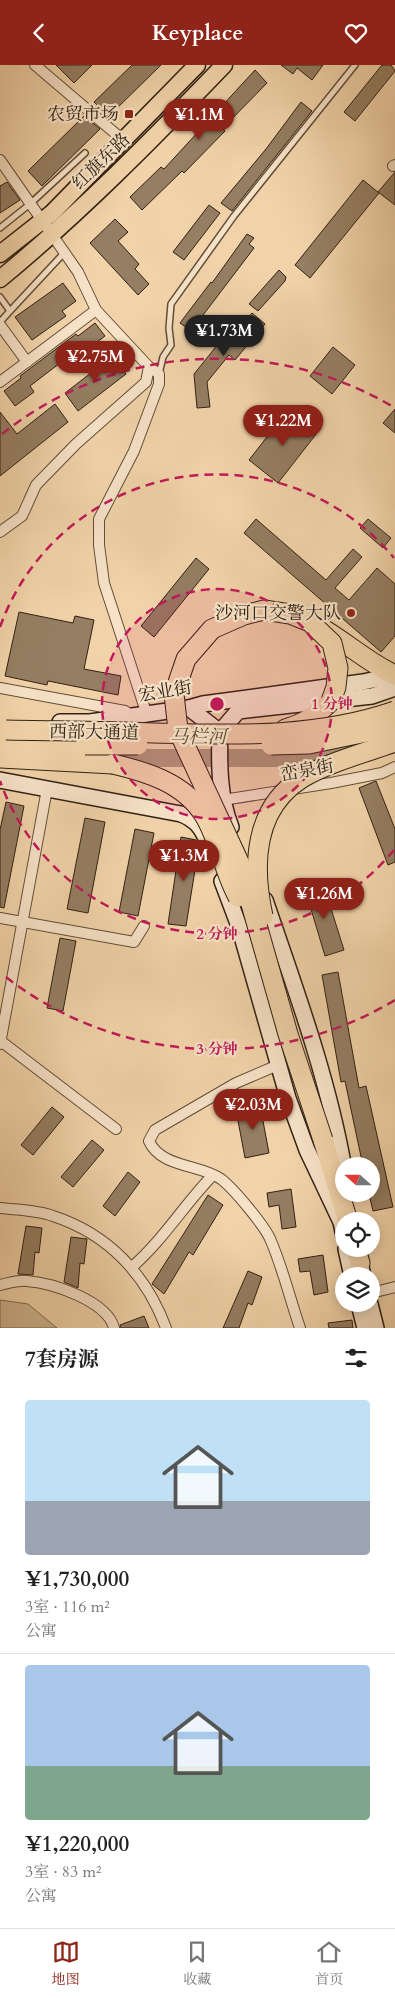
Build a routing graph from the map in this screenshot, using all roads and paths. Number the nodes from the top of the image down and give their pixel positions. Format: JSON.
{"nodes":[{"id":1,"x":35,"y":65,"type":"edge"},
{"id":2,"x":197,"y":65,"type":"edge"},
{"id":3,"x":224,"y":65,"type":"edge"},
{"id":4,"x":355,"y":65,"type":"edge"},
{"id":5,"x":123,"y":140,"type":"junction"},
{"id":6,"x":85,"y":153,"type":"dead end"},
{"id":7,"x":0,"y":160,"type":"edge"},
{"id":8,"x":30,"y":204,"type":"junction"},
{"id":9,"x":42,"y":220,"type":"junction"},
{"id":10,"x":0,"y":228,"type":"edge"},
{"id":11,"x":53,"y":234,"type":"junction"},
{"id":12,"x":64,"y":252,"type":"junction"},
{"id":13,"x":0,"y":254,"type":"edge"},
{"id":14,"x":0,"y":279,"type":"edge"},
{"id":15,"x":0,"y":297,"type":"edge"},
{"id":16,"x":96,"y":309,"type":"junction"},
{"id":17,"x":10,"y":311,"type":"junction"},
{"id":18,"x":0,"y":323,"type":"edge"},
{"id":19,"x":27,"y":362,"type":"junction"},
{"id":20,"x":149,"y":367,"type":"junction"},
{"id":21,"x":159,"y":374,"type":"junction"},
{"id":22,"x":0,"y":382,"type":"edge"},
{"id":23,"x":0,"y":532,"type":"edge"},
{"id":24,"x":310,"y":622,"type":"junction"},
{"id":25,"x":395,"y":675,"type":"edge"},
{"id":26,"x":0,"y":688,"type":"edge"},
{"id":27,"x":395,"y":688,"type":"edge"},
{"id":28,"x":189,"y":708,"type":"junction"},
{"id":29,"x":395,"y":711,"type":"edge"},
{"id":30,"x":133,"y":715,"type":"junction"},
{"id":31,"x":0,"y":724,"type":"edge"},
{"id":32,"x":395,"y":726,"type":"edge"},
{"id":33,"x":0,"y":730,"type":"edge"},
{"id":34,"x":53,"y":731,"type":"junction"},
{"id":35,"x":220,"y":732,"type":"junction"},
{"id":36,"x":260,"y":734,"type":"junction"},
{"id":37,"x":395,"y":742,"type":"edge"},
{"id":38,"x":0,"y":745,"type":"edge"},
{"id":39,"x":0,"y":759,"type":"edge"},
{"id":40,"x":395,"y":767,"type":"edge"},
{"id":41,"x":0,"y":780,"type":"edge"},
{"id":42,"x":47,"y":789,"type":"junction"},
{"id":43,"x":223,"y":800,"type":"junction"},
{"id":44,"x":181,"y":814,"type":"junction"},
{"id":45,"x":0,"y":918,"type":"edge"},
{"id":46,"x":23,"y":923,"type":"junction"},
{"id":47,"x":144,"y":926,"type":"dead end"},
{"id":48,"x":258,"y":931,"type":"junction"},
{"id":49,"x":288,"y":1034,"type":"junction"},
{"id":50,"x":1,"y":1043,"type":"edge"},
{"id":51,"x":278,"y":1065,"type":"junction"},
{"id":52,"x":116,"y":1129,"type":"dead end"},
{"id":53,"x":342,"y":1157,"type":"edge"},
{"id":54,"x":212,"y":1176,"type":"junction"},
{"id":55,"x":0,"y":1208,"type":"edge"},
{"id":56,"x":339,"y":1212,"type":"edge"},
{"id":57,"x":342,"y":1212,"type":"edge"},
{"id":58,"x":132,"y":1267,"type":"junction"},
{"id":59,"x":0,"y":1285,"type":"edge"},
{"id":60,"x":395,"y":1287,"type":"edge"},
{"id":61,"x":380,"y":1291,"type":"edge"},
{"id":62,"x":361,"y":1312,"type":"edge"},
{"id":63,"x":372,"y":1312,"type":"edge"},
{"id":64,"x":114,"y":1328,"type":"edge"},
{"id":65,"x":166,"y":1328,"type":"edge"},
{"id":66,"x":300,"y":1328,"type":"edge"},
{"id":67,"x":365,"y":1328,"type":"edge"},
{"id":68,"x":376,"y":1328,"type":"edge"}],
"edges":[{"from":1,"to":5,"type":"street"},
{"from":2,"to":5,"type":"main road","name":"红旗东路"},
{"from":3,"to":11,"type":"main road","name":"红旗东路"},
{"from":4,"to":21,"type":"lane"},
{"from":5,"to":9,"type":"main road","name":"红旗东路"},
{"from":6,"to":8,"type":"lane"},
{"from":7,"to":8,"type":"street"},
{"from":8,"to":9,"type":"street"},
{"from":8,"to":10,"type":"lane"},
{"from":9,"to":11,"type":"street"},
{"from":9,"to":13,"type":"main road","name":"红旗东路"},
{"from":11,"to":12,"type":"street"},
{"from":11,"to":14,"type":"main road","name":"红旗东路"},
{"from":12,"to":16,"type":"street"},
{"from":12,"to":17,"type":"lane"},
{"from":15,"to":17,"type":"lane"},
{"from":16,"to":19,"type":"street"},
{"from":16,"to":20,"type":"street"},
{"from":17,"to":18,"type":"lane"},
{"from":18,"to":19,"type":"street"},
{"from":19,"to":22,"type":"street"},
{"from":20,"to":21,"type":"street"},
{"from":20,"to":23,"type":"street"},
{"from":21,"to":30,"type":"street"},
{"from":24,"to":25,"type":"highway","bridge":true},
{"from":24,"to":36,"type":"highway","bridge":true},
{"from":24,"to":48,"type":"highway","bridge":true},
{"from":25,"to":28,"type":"main road","name":"宏业街"},
{"from":26,"to":30,"type":"street"},
{"from":27,"to":35,"type":"main road"},
{"from":28,"to":30,"type":"main road","name":"宏业街"},
{"from":28,"to":35,"type":"main road"},
{"from":29,"to":36,"type":"highway","name":"西部大通道","bridge":true},
{"from":30,"to":31,"type":"main road","name":"宏业街"},
{"from":31,"to":34,"type":"highway","bridge":true},
{"from":32,"to":38,"type":"highway","name":"西部大通道","bridge":true},
{"from":33,"to":34,"type":"highway","name":"西部大通道","bridge":true},
{"from":34,"to":36,"type":"highway","name":"西部大通道","bridge":true},
{"from":35,"to":43,"type":"main road"},
{"from":37,"to":49,"type":"highway","bridge":true},
{"from":39,"to":48,"type":"highway","bridge":true},
{"from":40,"to":43,"type":"street","name":"峦泉街"},
{"from":41,"to":42,"type":"main road"},
{"from":42,"to":44,"type":"main road"},
{"from":42,"to":46,"type":"street"},
{"from":43,"to":44,"type":"main road"},
{"from":43,"to":53,"type":"main road"},
{"from":44,"to":51,"type":"main road"},
{"from":45,"to":46,"type":"street"},
{"from":46,"to":47,"type":"street"},
{"from":46,"to":50,"type":"street"},
{"from":48,"to":49,"type":"highway","bridge":true},
{"from":49,"to":57,"type":"highway","bridge":true},
{"from":50,"to":52,"type":"street"},
{"from":51,"to":54,"type":"street"},
{"from":51,"to":56,"type":"main road"},
{"from":54,"to":58,"type":"street"},
{"from":54,"to":66,"type":"street"},
{"from":55,"to":58,"type":"street"},
{"from":58,"to":65,"type":"street"},
{"from":59,"to":64,"type":"street"},
{"from":60,"to":61,"type":"street"},
{"from":62,"to":67,"type":"main road"},
{"from":63,"to":68,"type":"main road"}]}
